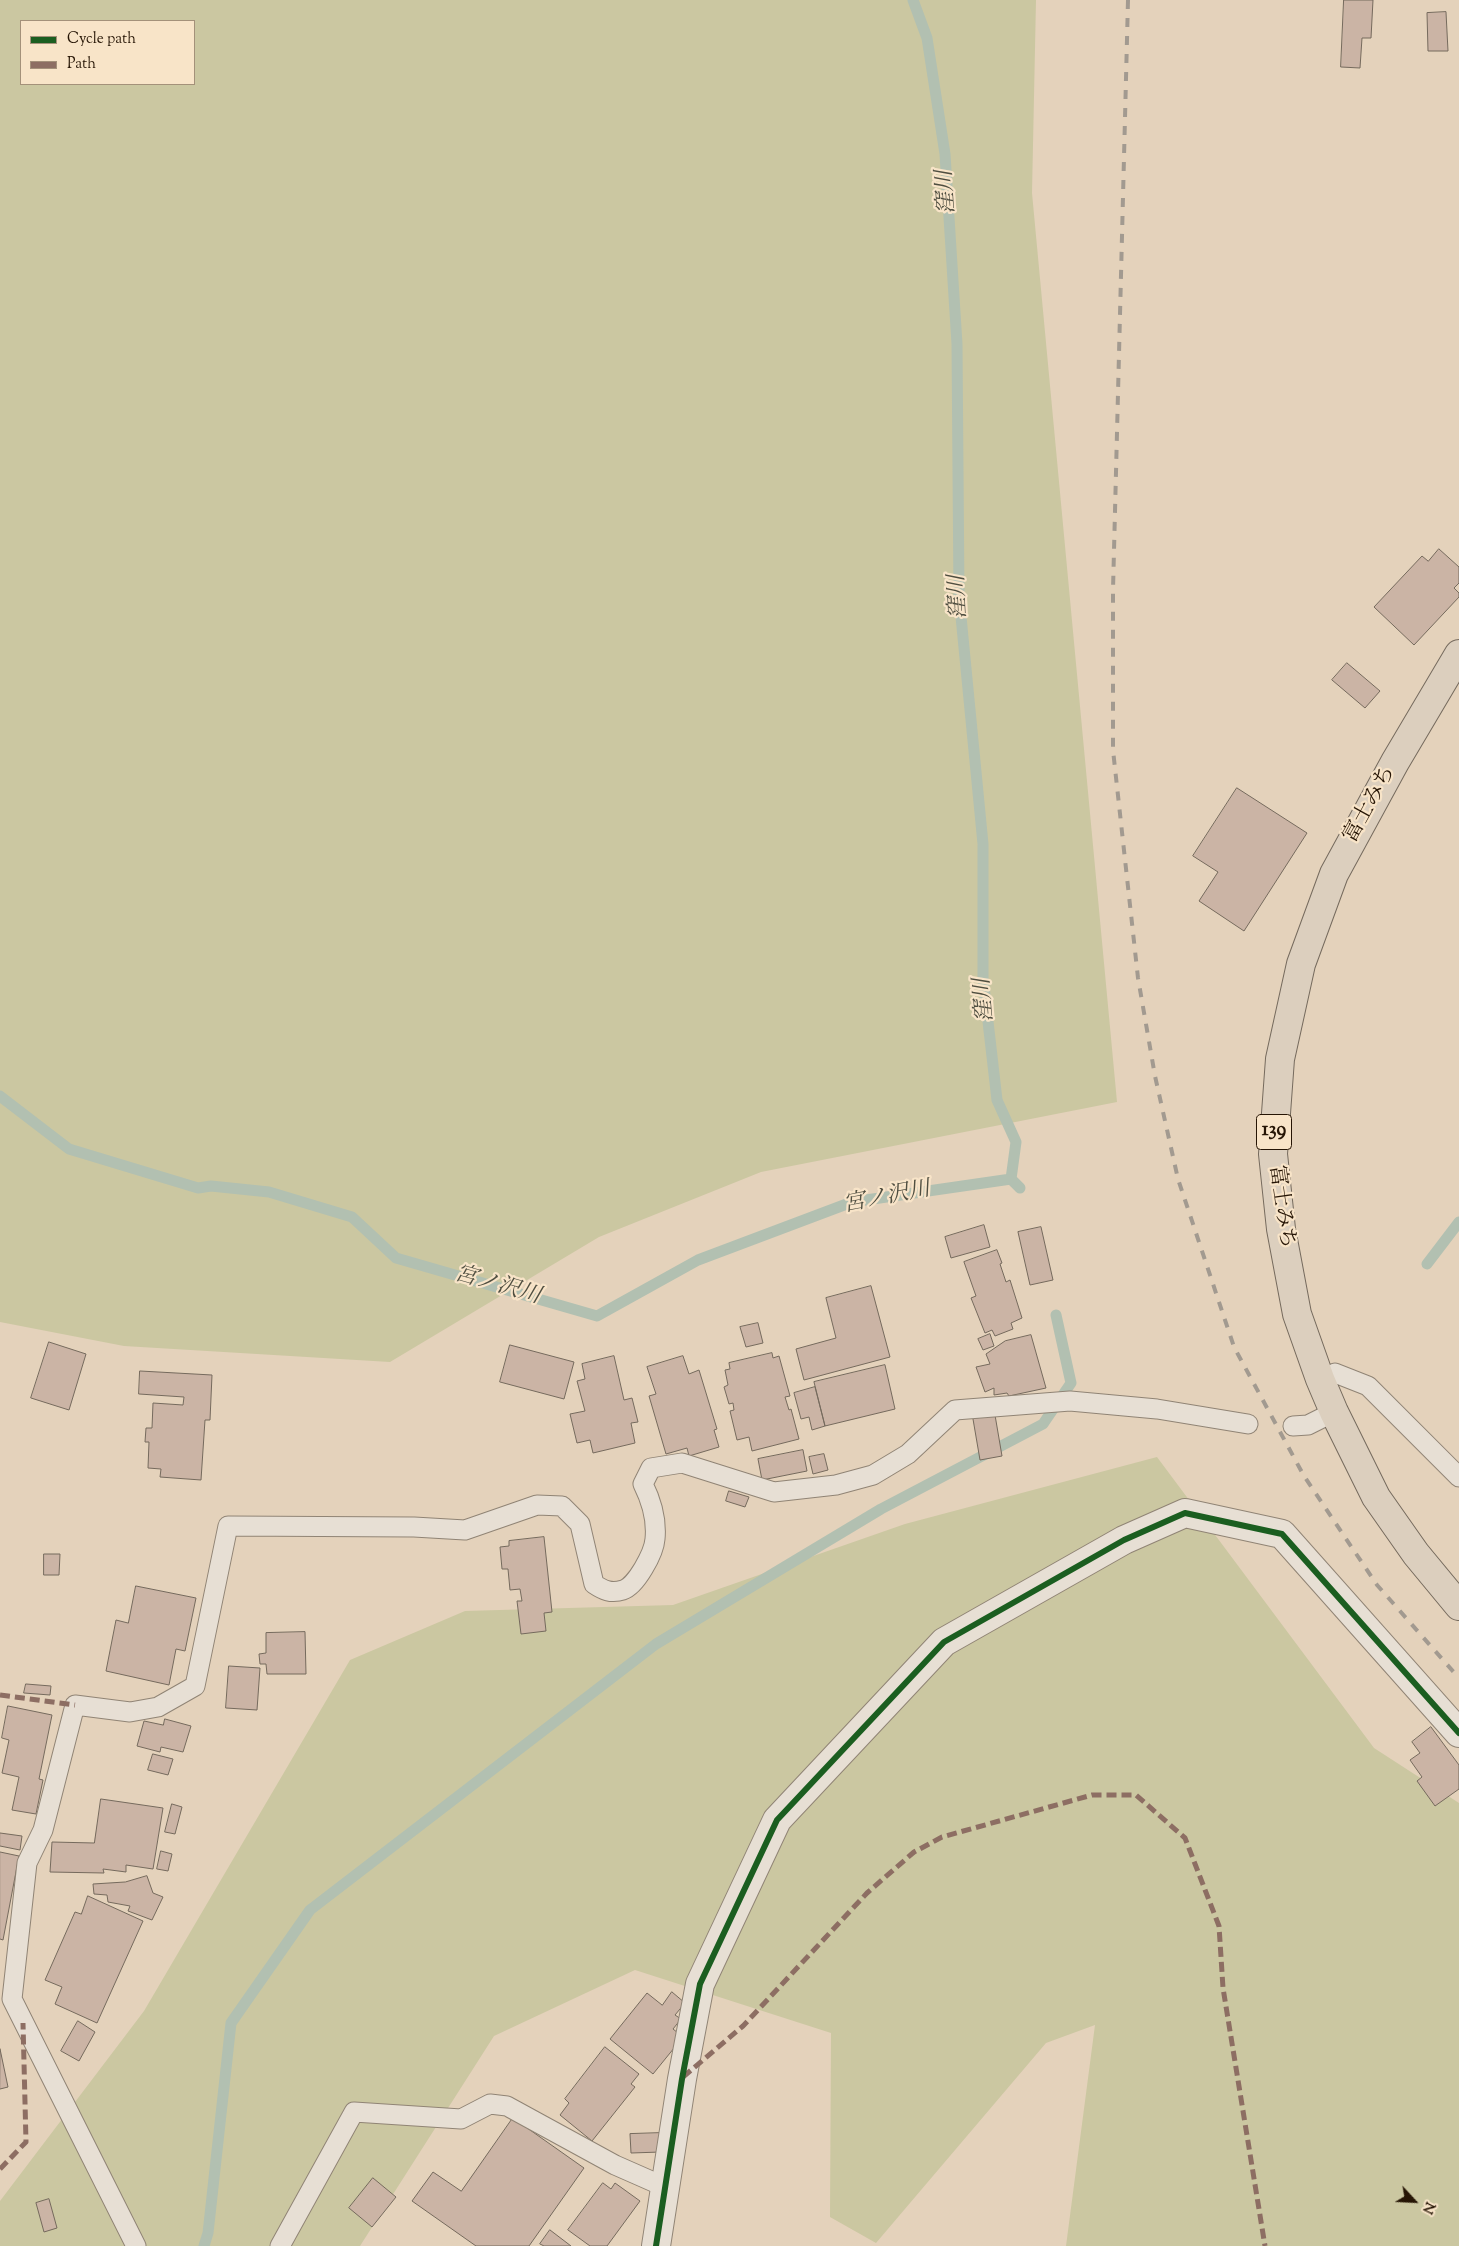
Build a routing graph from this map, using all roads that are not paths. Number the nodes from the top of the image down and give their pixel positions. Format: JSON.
{"nodes":[{"id":1,"x":1459,"y":654,"type":"edge"},
{"id":2,"x":1320,"y":1379,"type":"junction"},
{"id":3,"x":1334,"y":1412,"type":"junction"},
{"id":4,"x":1248,"y":1424,"type":"dead end"},
{"id":5,"x":1293,"y":1426,"type":"dead end"},
{"id":6,"x":1459,"y":1477,"type":"edge"},
{"id":7,"x":1459,"y":1606,"type":"edge"},
{"id":8,"x":1459,"y":1733,"type":"edge"},
{"id":9,"x":665,"y":2187,"type":"junction"},
{"id":10,"x":136,"y":2246,"type":"edge"},
{"id":11,"x":280,"y":2246,"type":"edge"},
{"id":12,"x":656,"y":2246,"type":"edge"}],
"edges":[{"from":1,"to":2,"type":"highway","name":"富士みち","number":"139"},
{"from":2,"to":3,"type":"highway","name":"富士みち","number":"139"},
{"from":2,"to":6,"type":"lane"},
{"from":3,"to":5,"type":"lane"},
{"from":3,"to":7,"type":"highway","name":"富士みち","number":"139"},
{"from":4,"to":10,"type":"lane"},
{"from":8,"to":9,"type":"street"},
{"from":9,"to":11,"type":"lane"},
{"from":9,"to":12,"type":"street"}]}
